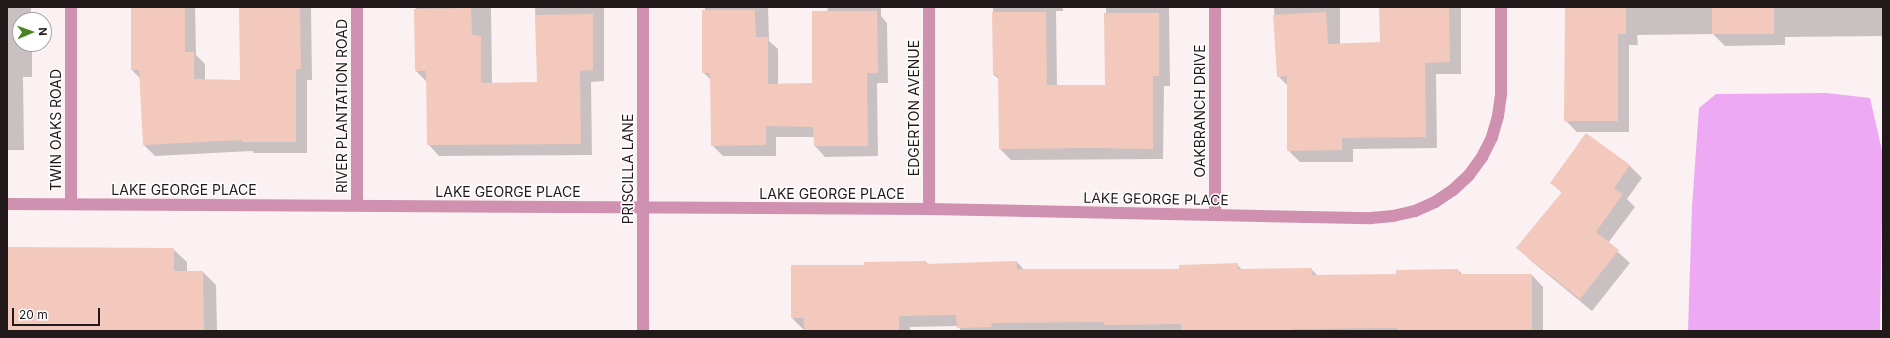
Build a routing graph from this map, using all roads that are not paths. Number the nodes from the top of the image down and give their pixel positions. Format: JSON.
{"nodes":[{"id":1,"x":71,"y":7,"type":"edge"},
{"id":2,"x":357,"y":7,"type":"edge"},
{"id":3,"x":643,"y":7,"type":"edge"},
{"id":4,"x":929,"y":7,"type":"edge"},
{"id":5,"x":1215,"y":7,"type":"edge"},
{"id":6,"x":1501,"y":7,"type":"edge"},
{"id":7,"x":7,"y":204,"type":"edge"},
{"id":8,"x":71,"y":204,"type":"junction"},
{"id":9,"x":358,"y":205,"type":"junction"},
{"id":10,"x":643,"y":207,"type":"junction"},
{"id":11,"x":929,"y":210,"type":"junction"},
{"id":12,"x":1215,"y":215,"type":"junction"},
{"id":13,"x":643,"y":331,"type":"edge"}],
"edges":[{"from":1,"to":8,"type":"street","name":"TWIN OAKS ROAD"},
{"from":2,"to":9,"type":"street","name":"RIVER PLANTATION ROAD"},
{"from":3,"to":10,"type":"street","name":"PRISCILLA LANE"},
{"from":4,"to":11,"type":"street","name":"EDGERTON AVENUE"},
{"from":5,"to":12,"type":"street","name":"OAKBRANCH DRIVE"},
{"from":6,"to":12,"type":"street","name":"LAKE GEORGE PLACE"},
{"from":7,"to":8,"type":"street","name":"LAKE GEORGE PLACE"},
{"from":8,"to":9,"type":"street","name":"LAKE GEORGE PLACE"},
{"from":9,"to":10,"type":"street","name":"LAKE GEORGE PLACE"},
{"from":10,"to":11,"type":"street","name":"LAKE GEORGE PLACE"},
{"from":10,"to":13,"type":"street","name":"PRISCILLA LANE"},
{"from":11,"to":12,"type":"street","name":"LAKE GEORGE PLACE"}]}
